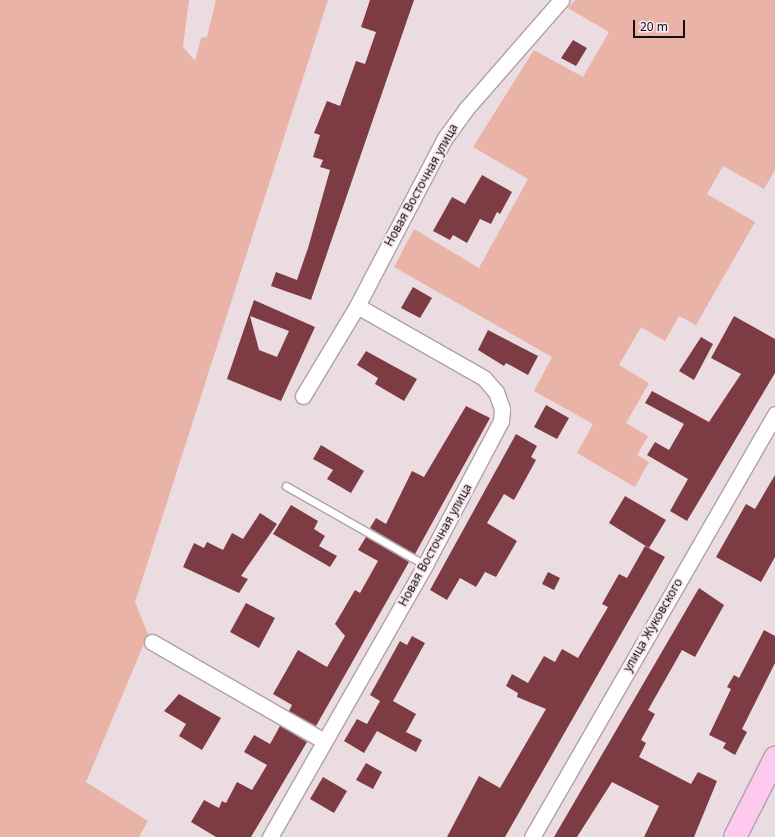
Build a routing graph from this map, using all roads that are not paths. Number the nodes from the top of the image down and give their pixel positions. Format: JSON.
{"nodes":[{"id":1,"x":561,"y":0,"type":"edge"},
{"id":2,"x":357,"y":306,"type":"junction"},
{"id":3,"x":303,"y":396,"type":"dead end"},
{"id":4,"x":775,"y":414,"type":"edge"},
{"id":5,"x":286,"y":486,"type":"dead end"},
{"id":6,"x":425,"y":566,"type":"junction"},
{"id":7,"x":152,"y":642,"type":"dead end"},
{"id":8,"x":324,"y":741,"type":"junction"},
{"id":9,"x":775,"y":758,"type":"edge"},
{"id":10,"x":270,"y":837,"type":"edge"},
{"id":11,"x":532,"y":837,"type":"edge"},
{"id":12,"x":735,"y":837,"type":"edge"}],
"edges":[{"from":1,"to":2,"type":"street","name":"Новая Восточная улица"},
{"from":2,"to":3,"type":"street","name":"Новая Восточная улица"},
{"from":2,"to":6,"type":"street","name":"Новая Восточная улица"},
{"from":4,"to":11,"type":"street","name":"улица Жуковского"},
{"from":5,"to":6,"type":"lane"},
{"from":6,"to":8,"type":"street","name":"Новая Восточная улица"},
{"from":7,"to":8,"type":"street"},
{"from":8,"to":10,"type":"street","name":"Новая Восточная улица"},
{"from":9,"to":12,"type":"main road"}]}
